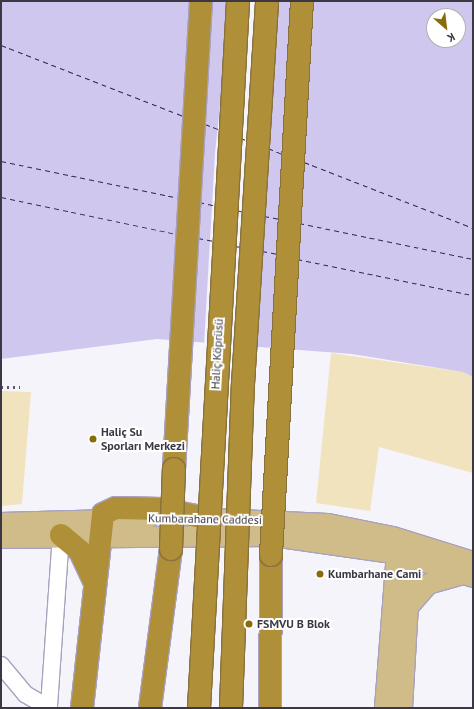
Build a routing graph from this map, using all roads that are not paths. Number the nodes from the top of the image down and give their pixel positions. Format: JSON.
{"nodes":[{"id":1,"x":201,"y":1,"type":"edge"},
{"id":2,"x":238,"y":1,"type":"edge"},
{"id":3,"x":267,"y":1,"type":"edge"},
{"id":4,"x":302,"y":1,"type":"edge"},
{"id":5,"x":201,"y":517,"type":"joint"},
{"id":6,"x":1,"y":523,"type":"edge"},
{"id":7,"x":102,"y":530,"type":"junction"},
{"id":8,"x":61,"y":535,"type":"junction"},
{"id":9,"x":1,"y":538,"type":"edge"},
{"id":10,"x":473,"y":548,"type":"edge"},
{"id":11,"x":171,"y":549,"type":"junction"},
{"id":12,"x":366,"y":549,"type":"junction"},
{"id":13,"x":405,"y":551,"type":"junction"},
{"id":14,"x":470,"y":571,"type":"edge"},
{"id":15,"x":95,"y":582,"type":"junction"},
{"id":16,"x":393,"y":593,"type":"junction"},
{"id":17,"x":408,"y":608,"type":"junction"},
{"id":18,"x":3,"y":668,"type":"edge"},
{"id":19,"x":49,"y":707,"type":"edge"},
{"id":20,"x":82,"y":708,"type":"edge"},
{"id":21,"x":90,"y":708,"type":"edge"},
{"id":22,"x":150,"y":708,"type":"edge"},
{"id":23,"x":166,"y":708,"type":"edge"},
{"id":24,"x":199,"y":708,"type":"edge"},
{"id":25,"x":230,"y":708,"type":"edge"},
{"id":26,"x":270,"y":708,"type":"edge"},
{"id":27,"x":385,"y":708,"type":"edge"},
{"id":28,"x":402,"y":708,"type":"edge"}],
"edges":[{"from":1,"to":11,"type":"highway","bridge":true},
{"from":2,"to":24,"type":"highway","name":"Haliç Köprüsü","bridge":true},
{"from":3,"to":25,"type":"highway","bridge":true},
{"from":4,"to":26,"type":"highway","bridge":true},
{"from":5,"to":7,"type":"highway"},
{"from":5,"to":13,"type":"main road","name":"Kumbarahane Caddesi"},
{"from":6,"to":7,"type":"main road","name":"Kumbarahane Caddesi"},
{"from":7,"to":8,"type":"main road","name":"Kumbarahane Caddesi"},
{"from":7,"to":12,"type":"main road","name":"Kumbarahane Caddesi"},
{"from":7,"to":15,"type":"highway"},
{"from":7,"to":21,"type":"highway"},
{"from":8,"to":9,"type":"main road","name":"Kumbarahane Caddesi"},
{"from":8,"to":15,"type":"highway"},
{"from":8,"to":19,"type":"street"},
{"from":10,"to":13,"type":"main road"},
{"from":11,"to":22,"type":"highway"},
{"from":11,"to":23,"type":"highway"},
{"from":12,"to":13,"type":"main road","name":"Kumbarahane Caddesi"},
{"from":12,"to":16,"type":"main road"},
{"from":13,"to":14,"type":"main road"},
{"from":13,"to":16,"type":"main road"},
{"from":13,"to":17,"type":"main road"},
{"from":14,"to":17,"type":"main road"},
{"from":15,"to":20,"type":"highway"},
{"from":16,"to":27,"type":"main road"},
{"from":17,"to":28,"type":"main road"},
{"from":18,"to":19,"type":"street"}]}
